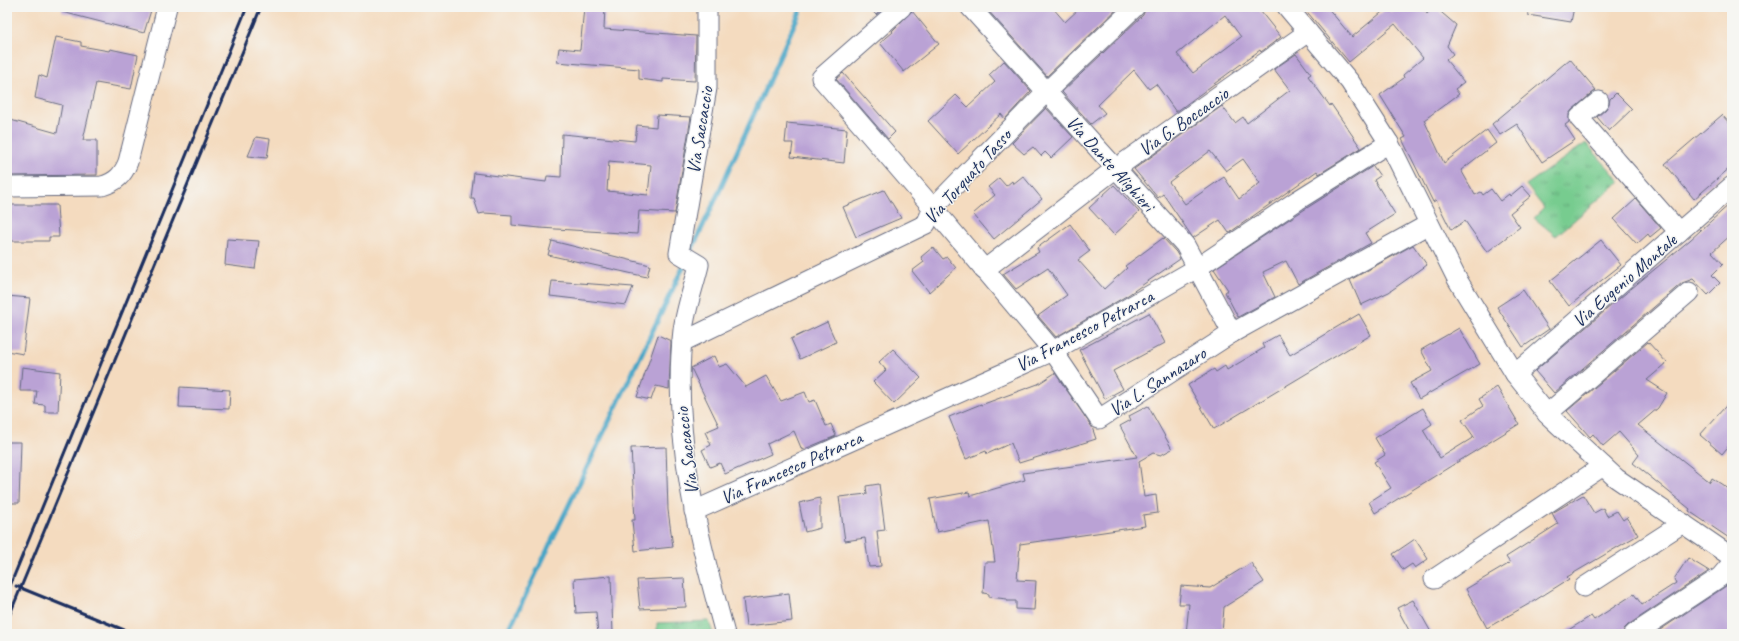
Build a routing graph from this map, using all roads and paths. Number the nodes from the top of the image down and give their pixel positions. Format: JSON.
{"nodes":[{"id":1,"x":167,"y":7,"type":"edge"},
{"id":2,"x":707,"y":7,"type":"edge"},
{"id":3,"x":902,"y":7,"type":"edge"},
{"id":4,"x":970,"y":7,"type":"edge"},
{"id":5,"x":1135,"y":7,"type":"edge"},
{"id":6,"x":1287,"y":7,"type":"edge"},
{"id":7,"x":1308,"y":32,"type":"junction"},
{"id":8,"x":1047,"y":91,"type":"junction"},
{"id":9,"x":1599,"y":101,"type":"dead end"},
{"id":10,"x":1389,"y":143,"type":"junction"},
{"id":11,"x":1115,"y":169,"type":"junction"},
{"id":12,"x":1732,"y":186,"type":"edge"},
{"id":13,"x":7,"y":187,"type":"edge"},
{"id":14,"x":933,"y":208,"type":"junction"},
{"id":15,"x":1429,"y":224,"type":"junction"},
{"id":16,"x":1679,"y":232,"type":"junction"},
{"id":17,"x":1198,"y":268,"type":"junction"},
{"id":18,"x":984,"y":270,"type":"junction"},
{"id":19,"x":1688,"y":292,"type":"dead end"},
{"id":20,"x":1232,"y":333,"type":"junction"},
{"id":21,"x":682,"y":342,"type":"junction"},
{"id":22,"x":1053,"y":351,"type":"junction"},
{"id":23,"x":1515,"y":374,"type":"junction"},
{"id":24,"x":1547,"y":414,"type":"junction"},
{"id":25,"x":1602,"y":466,"type":"junction"},
{"id":26,"x":694,"y":511,"type":"junction"},
{"id":27,"x":1683,"y":523,"type":"junction"},
{"id":28,"x":1732,"y":557,"type":"edge"},
{"id":29,"x":1732,"y":563,"type":"edge"},
{"id":30,"x":1434,"y":578,"type":"dead end"},
{"id":31,"x":1584,"y":587,"type":"dead end"},
{"id":32,"x":725,"y":634,"type":"edge"},
{"id":33,"x":1634,"y":634,"type":"edge"}],
"edges":[{"from":1,"to":13,"type":"street"},
{"from":2,"to":21,"type":"street","name":"Via Saccaccio"},
{"from":3,"to":14,"type":"street","name":"Via L. Sannazaro"},
{"from":4,"to":8,"type":"street","name":"Via Dante Alighieri"},
{"from":5,"to":8,"type":"street","name":"Via Torquato Tasso"},
{"from":6,"to":7,"type":"street"},
{"from":7,"to":10,"type":"street"},
{"from":7,"to":11,"type":"street","name":"Via G. Boccaccio"},
{"from":8,"to":11,"type":"street","name":"Via Dante Alighieri"},
{"from":8,"to":14,"type":"street","name":"Via Torquato Tasso"},
{"from":9,"to":16,"type":"street"},
{"from":10,"to":15,"type":"street"},
{"from":10,"to":17,"type":"street","name":"Via Francesco Petrarca"},
{"from":11,"to":17,"type":"street","name":"Via Dante Alighieri"},
{"from":11,"to":18,"type":"street","name":"Via G. Boccaccio"},
{"from":12,"to":16,"type":"street","name":"Via Eugenio Montale"},
{"from":14,"to":18,"type":"street","name":"Via L. Sannazaro"},
{"from":14,"to":21,"type":"street","name":"Via Torquato Tasso"},
{"from":15,"to":20,"type":"street","name":"Via L. Sannazaro"},
{"from":15,"to":23,"type":"street"},
{"from":16,"to":23,"type":"street","name":"Via Eugenio Montale"},
{"from":17,"to":20,"type":"street","name":"Via Dante Alighieri"},
{"from":17,"to":22,"type":"street","name":"Via Francesco Petrarca"},
{"from":18,"to":22,"type":"street","name":"Via L. Sannazaro"},
{"from":19,"to":24,"type":"street"},
{"from":20,"to":22,"type":"street","name":"Via L. Sannazaro"},
{"from":21,"to":26,"type":"street","name":"Via Saccaccio"},
{"from":22,"to":26,"type":"street","name":"Via Francesco Petrarca"},
{"from":23,"to":24,"type":"street"},
{"from":24,"to":25,"type":"street"},
{"from":25,"to":27,"type":"street"},
{"from":25,"to":30,"type":"street"},
{"from":26,"to":32,"type":"street","name":"Via Saccaccio"},
{"from":27,"to":28,"type":"street"},
{"from":27,"to":31,"type":"street"},
{"from":29,"to":33,"type":"street"}]}
